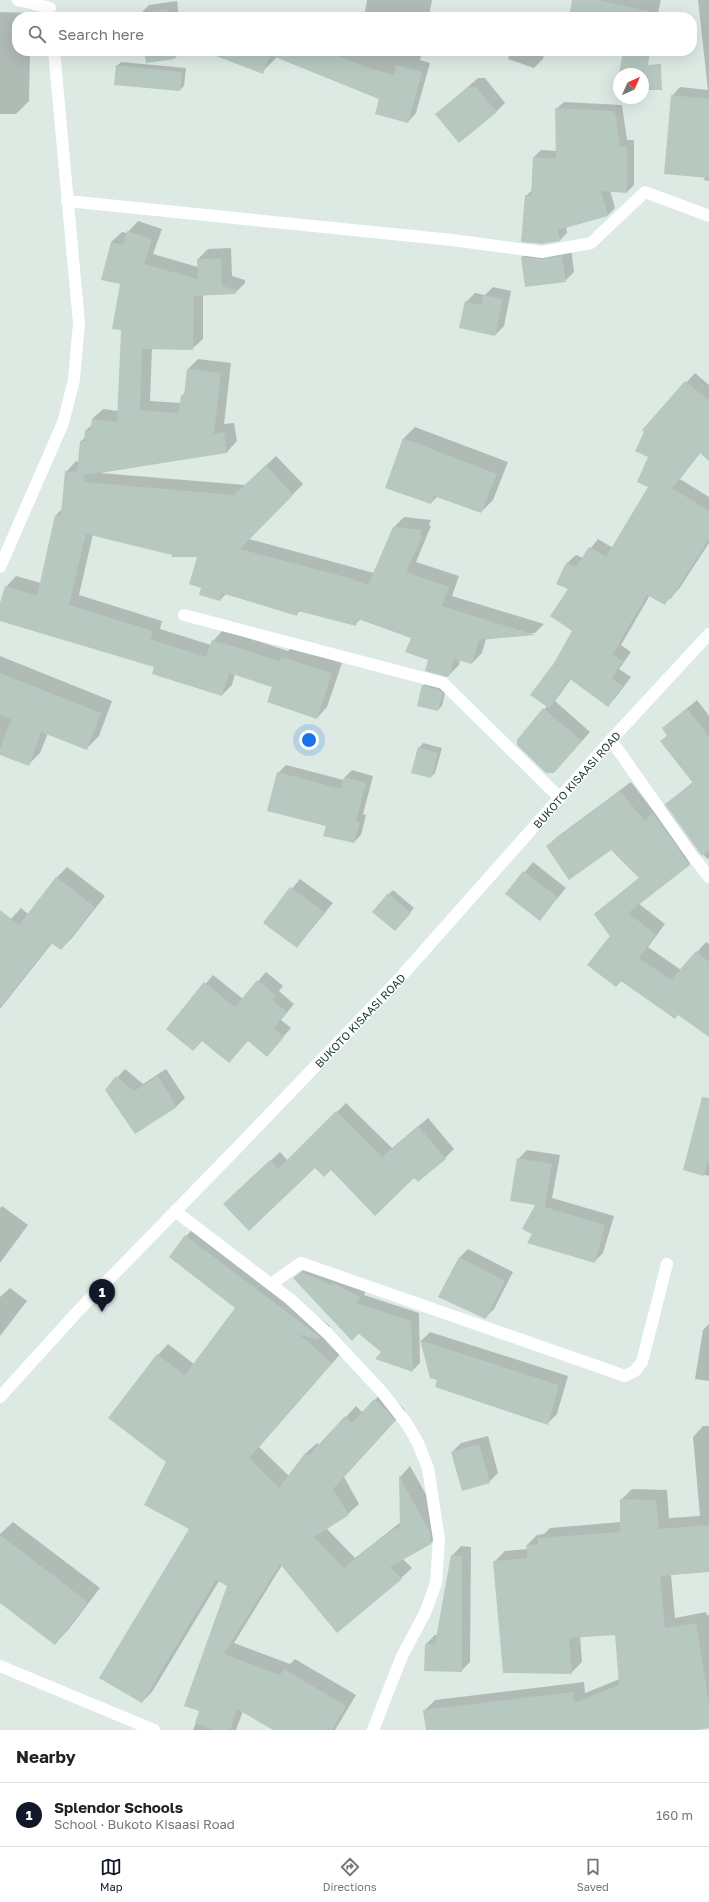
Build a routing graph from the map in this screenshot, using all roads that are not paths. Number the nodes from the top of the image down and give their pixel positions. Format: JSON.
{"nodes":[{"id":1,"x":18,"y":0,"type":"edge"},
{"id":2,"x":50,"y":8,"type":"edge"},
{"id":3,"x":54,"y":56,"type":"edge"},
{"id":4,"x":67,"y":201,"type":"junction"},
{"id":5,"x":709,"y":216,"type":"edge"},
{"id":6,"x":0,"y":566,"type":"edge"},
{"id":7,"x":184,"y":614,"type":"dead end"},
{"id":8,"x":709,"y":634,"type":"edge"},
{"id":9,"x":611,"y":740,"type":"junction"},
{"id":10,"x":560,"y":798,"type":"junction"},
{"id":11,"x":709,"y":877,"type":"edge"},
{"id":12,"x":175,"y":1211,"type":"junction"},
{"id":13,"x":667,"y":1264,"type":"dead end"},
{"id":14,"x":271,"y":1284,"type":"junction"},
{"id":15,"x":0,"y":1397,"type":"edge"},
{"id":16,"x":0,"y":1666,"type":"edge"},
{"id":17,"x":154,"y":1730,"type":"edge"},
{"id":18,"x":373,"y":1730,"type":"edge"}],
"edges":[{"from":1,"to":2,"type":"street"},
{"from":3,"to":4,"type":"street"},
{"from":4,"to":5,"type":"street"},
{"from":4,"to":6,"type":"street"},
{"from":7,"to":10,"type":"street"},
{"from":8,"to":9,"type":"street","name":"BUKOTO KISAASI ROAD"},
{"from":9,"to":10,"type":"street","name":"BUKOTO KISAASI ROAD"},
{"from":9,"to":11,"type":"street"},
{"from":10,"to":12,"type":"street","name":"BUKOTO KISAASI ROAD"},
{"from":12,"to":14,"type":"street"},
{"from":12,"to":15,"type":"street","name":"BUKOTO KISAASI ROAD"},
{"from":13,"to":14,"type":"street"},
{"from":14,"to":18,"type":"street"},
{"from":16,"to":17,"type":"street"}]}
